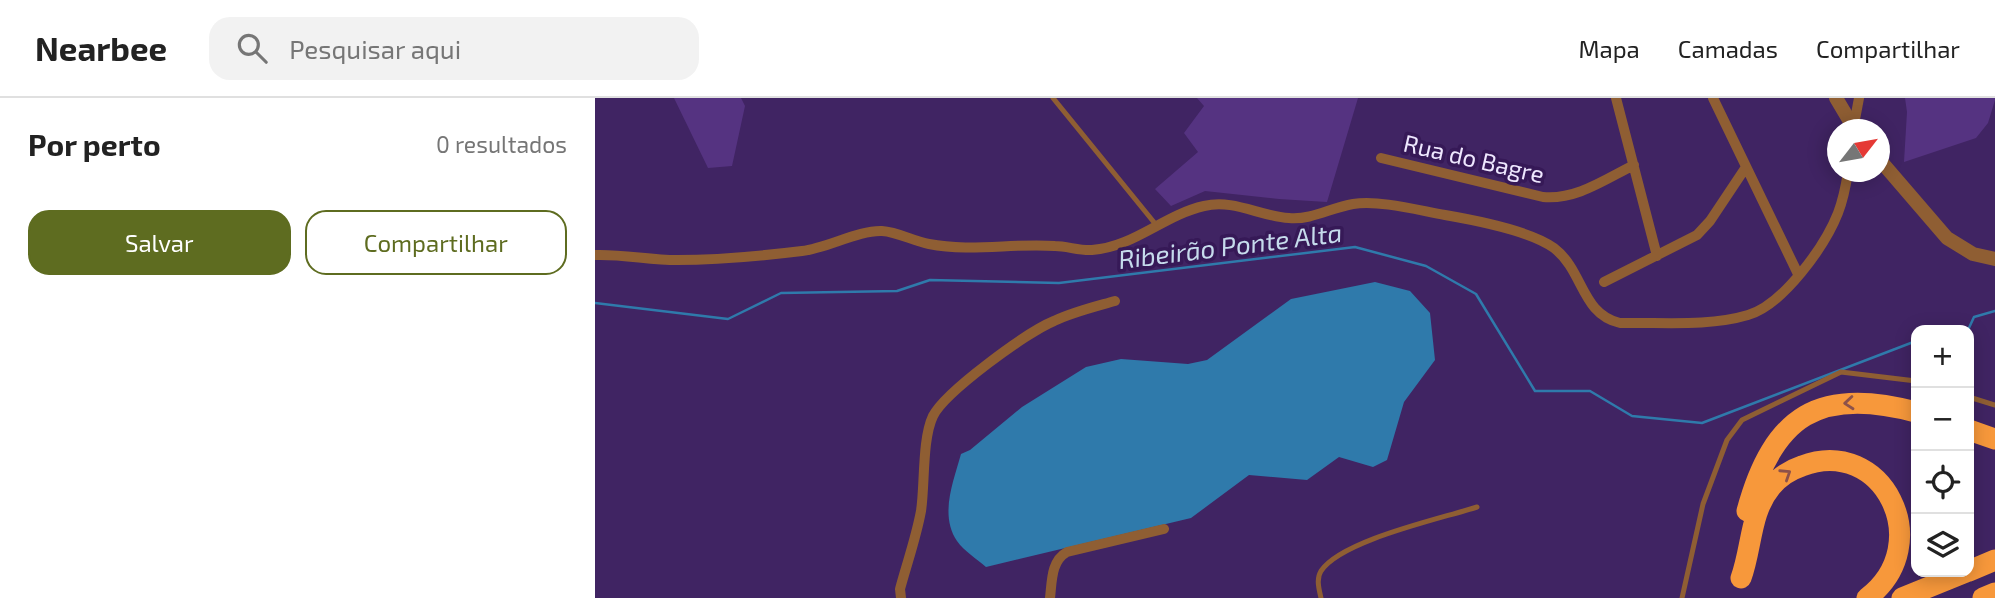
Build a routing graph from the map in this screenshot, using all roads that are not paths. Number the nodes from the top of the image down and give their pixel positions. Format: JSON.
{"nodes":[{"id":1,"x":1053,"y":98,"type":"edge"},
{"id":2,"x":1616,"y":98,"type":"edge"},
{"id":3,"x":1713,"y":98,"type":"edge"},
{"id":4,"x":1836,"y":98,"type":"edge"},
{"id":5,"x":1859,"y":98,"type":"edge"},
{"id":6,"x":1848,"y":119,"type":"edge"},
{"id":7,"x":1855,"y":119,"type":"edge"},
{"id":8,"x":1381,"y":158,"type":"dead end"},
{"id":9,"x":1634,"y":165,"type":"junction"},
{"id":10,"x":1746,"y":167,"type":"junction"},
{"id":11,"x":1890,"y":172,"type":"edge"},
{"id":12,"x":1846,"y":182,"type":"edge"},
{"id":13,"x":1158,"y":226,"type":"junction"},
{"id":14,"x":595,"y":255,"type":"edge"},
{"id":15,"x":1657,"y":256,"type":"junction"},
{"id":16,"x":1995,"y":258,"type":"edge"},
{"id":17,"x":1798,"y":274,"type":"junction"},
{"id":18,"x":1604,"y":282,"type":"dead end"},
{"id":19,"x":1115,"y":301,"type":"dead end"},
{"id":20,"x":1911,"y":380,"type":"edge"},
{"id":21,"x":1974,"y":399,"type":"edge"},
{"id":22,"x":1995,"y":405,"type":"edge"},
{"id":23,"x":1911,"y":411,"type":"edge"},
{"id":24,"x":1974,"y":432,"type":"edge"},
{"id":25,"x":1995,"y":439,"type":"edge"},
{"id":26,"x":1477,"y":507,"type":"dead end"},
{"id":27,"x":1164,"y":530,"type":"dead end"},
{"id":28,"x":1995,"y":560,"type":"edge"},
{"id":29,"x":1974,"y":569,"type":"edge"},
{"id":30,"x":1953,"y":577,"type":"edge"},
{"id":31,"x":1739,"y":589,"type":"edge"},
{"id":32,"x":1995,"y":593,"type":"edge"},
{"id":33,"x":901,"y":598,"type":"edge"},
{"id":34,"x":1049,"y":598,"type":"edge"},
{"id":35,"x":1321,"y":598,"type":"edge"},
{"id":36,"x":1682,"y":598,"type":"edge"},
{"id":37,"x":1867,"y":598,"type":"edge"},
{"id":38,"x":1902,"y":598,"type":"edge"},
{"id":39,"x":1983,"y":598,"type":"edge"}],
"edges":[{"from":1,"to":13,"type":"lane"},
{"from":2,"to":9,"type":"street"},
{"from":3,"to":10,"type":"street"},
{"from":4,"to":6,"type":"street"},
{"from":5,"to":7,"type":"street"},
{"from":8,"to":9,"type":"street","name":"Rua do Bagre"},
{"from":9,"to":15,"type":"street"},
{"from":10,"to":15,"type":"street"},
{"from":10,"to":17,"type":"street"},
{"from":11,"to":16,"type":"street"},
{"from":12,"to":17,"type":"street"},
{"from":13,"to":14,"type":"street"},
{"from":13,"to":17,"type":"street"},
{"from":15,"to":18,"type":"street"},
{"from":19,"to":33,"type":"street"},
{"from":20,"to":36,"type":"lane"},
{"from":21,"to":22,"type":"lane"},
{"from":23,"to":31,"type":"highway","one_way":true},
{"from":24,"to":25,"type":"highway"},
{"from":26,"to":35,"type":"lane"},
{"from":27,"to":34,"type":"street"},
{"from":28,"to":29,"type":"highway"},
{"from":30,"to":38,"type":"highway"},
{"from":31,"to":37,"type":"highway","one_way":true},
{"from":32,"to":39,"type":"highway"}]}
